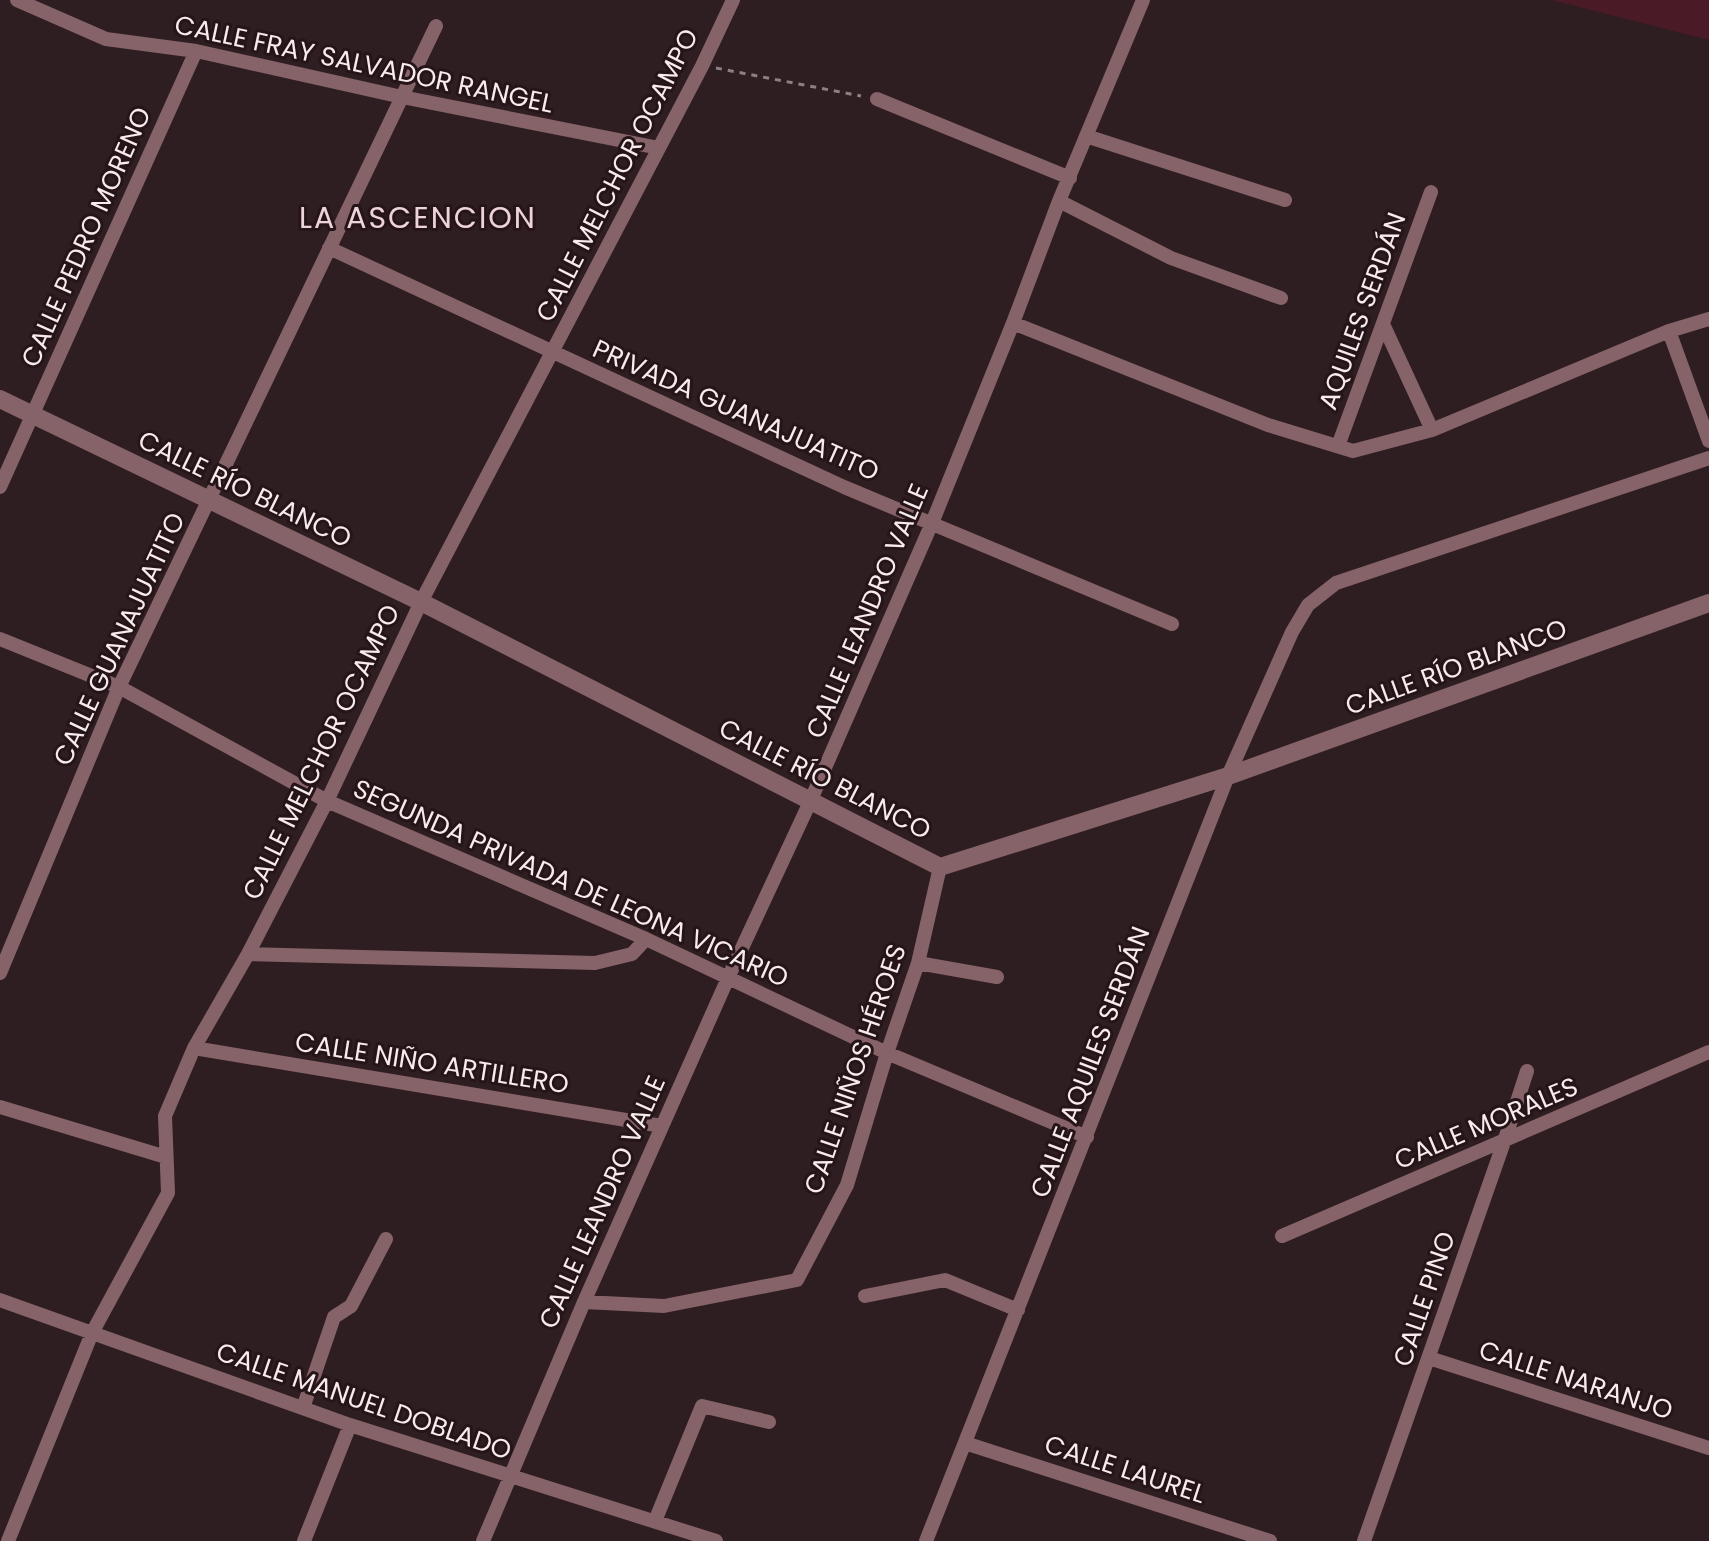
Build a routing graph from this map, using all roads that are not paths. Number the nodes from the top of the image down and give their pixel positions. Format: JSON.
{"nodes":[{"id":1,"x":17,"y":0,"type":"edge"},
{"id":2,"x":733,"y":0,"type":"edge"},
{"id":3,"x":1143,"y":0,"type":"edge"},
{"id":4,"x":436,"y":26,"type":"dead end"},
{"id":5,"x":196,"y":51,"type":"junction"},
{"id":6,"x":402,"y":97,"type":"junction"},
{"id":7,"x":877,"y":99,"type":"road end"},
{"id":8,"x":1086,"y":136,"type":"junction"},
{"id":9,"x":659,"y":148,"type":"junction"},
{"id":10,"x":1070,"y":178,"type":"junction"},
{"id":11,"x":1431,"y":192,"type":"dead end"},
{"id":12,"x":1285,"y":200,"type":"dead end"},
{"id":13,"x":1059,"y":201,"type":"junction"},
{"id":14,"x":329,"y":248,"type":"junction"},
{"id":15,"x":1281,"y":298,"type":"dead end"},
{"id":16,"x":1709,"y":319,"type":"edge"},
{"id":17,"x":1013,"y":323,"type":"junction"},
{"id":18,"x":1383,"y":324,"type":"junction"},
{"id":19,"x":1669,"y":331,"type":"junction"},
{"id":20,"x":552,"y":353,"type":"junction"},
{"id":21,"x":1702,"y":394,"type":"edge"},
{"id":22,"x":0,"y":399,"type":"edge"},
{"id":23,"x":33,"y":415,"type":"junction"},
{"id":24,"x":1432,"y":430,"type":"junction"},
{"id":25,"x":1709,"y":441,"type":"edge"},
{"id":26,"x":1338,"y":446,"type":"junction"},
{"id":27,"x":1709,"y":458,"type":"edge"},
{"id":28,"x":0,"y":487,"type":"edge"},
{"id":29,"x":209,"y":501,"type":"junction"},
{"id":30,"x":932,"y":523,"type":"junction"},
{"id":31,"x":421,"y":602,"type":"junction"},
{"id":32,"x":1709,"y":603,"type":"edge"},
{"id":33,"x":1172,"y":624,"type":"dead end"},
{"id":34,"x":0,"y":639,"type":"edge"},
{"id":35,"x":119,"y":687,"type":"junction"},
{"id":36,"x":1228,"y":776,"type":"junction"},
{"id":37,"x":327,"y":801,"type":"junction"},
{"id":38,"x":810,"y":802,"type":"junction"},
{"id":39,"x":940,"y":867,"type":"junction"},
{"id":40,"x":646,"y":939,"type":"junction"},
{"id":41,"x":248,"y":954,"type":"junction"},
{"id":42,"x":918,"y":963,"type":"junction"},
{"id":43,"x":0,"y":973,"type":"edge"},
{"id":44,"x":997,"y":977,"type":"dead end"},
{"id":45,"x":728,"y":978,"type":"junction"},
{"id":46,"x":194,"y":1048,"type":"junction"},
{"id":47,"x":1709,"y":1052,"type":"edge"},
{"id":48,"x":887,"y":1053,"type":"junction"},
{"id":49,"x":1527,"y":1071,"type":"dead end"},
{"id":50,"x":0,"y":1107,"type":"edge"},
{"id":51,"x":662,"y":1126,"type":"junction"},
{"id":52,"x":1087,"y":1137,"type":"junction"},
{"id":53,"x":1504,"y":1142,"type":"junction"},
{"id":54,"x":166,"y":1157,"type":"junction"},
{"id":55,"x":1282,"y":1236,"type":"dead end"},
{"id":56,"x":386,"y":1239,"type":"dead end"},
{"id":57,"x":865,"y":1296,"type":"dead end"},
{"id":58,"x":0,"y":1300,"type":"edge"},
{"id":59,"x":584,"y":1302,"type":"junction"},
{"id":60,"x":1018,"y":1310,"type":"junction"},
{"id":61,"x":92,"y":1333,"type":"junction"},
{"id":62,"x":1429,"y":1358,"type":"junction"},
{"id":63,"x":303,"y":1408,"type":"junction"},
{"id":64,"x":769,"y":1422,"type":"dead end"},
{"id":65,"x":350,"y":1425,"type":"junction"},
{"id":66,"x":965,"y":1443,"type":"junction"},
{"id":67,"x":1709,"y":1448,"type":"edge"},
{"id":68,"x":510,"y":1476,"type":"junction"},
{"id":69,"x":655,"y":1521,"type":"junction"},
{"id":70,"x":8,"y":1541,"type":"edge"},
{"id":71,"x":304,"y":1541,"type":"edge"},
{"id":72,"x":483,"y":1541,"type":"edge"},
{"id":73,"x":716,"y":1541,"type":"edge"},
{"id":74,"x":926,"y":1541,"type":"edge"},
{"id":75,"x":1270,"y":1541,"type":"edge"},
{"id":76,"x":1364,"y":1541,"type":"edge"}],
"edges":[{"from":1,"to":5,"type":"street","name":"CALLE FRAY SALVADOR RANGEL"},
{"from":2,"to":9,"type":"street","name":"CALLE MELCHOR OCAMPO"},
{"from":3,"to":8,"type":"street","name":"CALLE LEANDRO VALLE"},
{"from":4,"to":6,"type":"street","name":"CALLE GUANAJUATITO"},
{"from":5,"to":6,"type":"street","name":"CALLE FRAY SALVADOR RANGEL"},
{"from":5,"to":23,"type":"street","name":"CALLE PEDRO MORENO"},
{"from":6,"to":9,"type":"street","name":"CALLE FRAY SALVADOR RANGEL"},
{"from":6,"to":14,"type":"street","name":"CALLE GUANAJUATITO"},
{"from":7,"to":10,"type":"street"},
{"from":8,"to":10,"type":"street","name":"CALLE LEANDRO VALLE"},
{"from":8,"to":12,"type":"street"},
{"from":9,"to":20,"type":"street","name":"CALLE MELCHOR OCAMPO"},
{"from":10,"to":13,"type":"street","name":"CALLE LEANDRO VALLE"},
{"from":11,"to":18,"type":"street","name":"AQUILES SERDÁN"},
{"from":13,"to":15,"type":"street"},
{"from":13,"to":17,"type":"street","name":"CALLE LEANDRO VALLE"},
{"from":14,"to":20,"type":"street","name":"PRIVADA GUANAJUATITO"},
{"from":14,"to":29,"type":"street","name":"CALLE GUANAJUATITO"},
{"from":16,"to":19,"type":"street"},
{"from":17,"to":26,"type":"street"},
{"from":17,"to":30,"type":"street","name":"CALLE LEANDRO VALLE"},
{"from":18,"to":24,"type":"street"},
{"from":18,"to":26,"type":"street","name":"AQUILES SERDÁN"},
{"from":19,"to":21,"type":"street"},
{"from":19,"to":24,"type":"street"},
{"from":20,"to":30,"type":"street","name":"PRIVADA GUANAJUATITO"},
{"from":20,"to":31,"type":"street","name":"CALLE MELCHOR OCAMPO"},
{"from":21,"to":25,"type":"street"},
{"from":22,"to":23,"type":"street","name":"CALLE RÍO BLANCO"},
{"from":23,"to":28,"type":"street","name":"CALLE PEDRO MORENO"},
{"from":23,"to":29,"type":"street","name":"CALLE RÍO BLANCO"},
{"from":24,"to":26,"type":"street"},
{"from":27,"to":36,"type":"street","name":"CALLE AQUILES SERDÁN"},
{"from":29,"to":31,"type":"street","name":"CALLE RÍO BLANCO"},
{"from":29,"to":35,"type":"street","name":"CALLE GUANAJUATITO"},
{"from":30,"to":33,"type":"street","name":"PRIVADA GUANAJUATITO"},
{"from":30,"to":38,"type":"street","name":"CALLE LEANDRO VALLE"},
{"from":31,"to":37,"type":"street","name":"CALLE MELCHOR OCAMPO"},
{"from":31,"to":38,"type":"street","name":"CALLE RÍO BLANCO"},
{"from":32,"to":36,"type":"street","name":"CALLE RÍO BLANCO"},
{"from":34,"to":35,"type":"street","name":"SEGUNDA PRIVADA DE LEONA VICARIO"},
{"from":35,"to":37,"type":"street","name":"SEGUNDA PRIVADA DE LEONA VICARIO"},
{"from":35,"to":43,"type":"street","name":"CALLE GUANAJUATITO"},
{"from":36,"to":39,"type":"street","name":"CALLE RÍO BLANCO"},
{"from":36,"to":52,"type":"street","name":"CALLE AQUILES SERDÁN"},
{"from":37,"to":40,"type":"street","name":"SEGUNDA PRIVADA DE LEONA VICARIO"},
{"from":37,"to":41,"type":"street","name":"CALLE MELCHOR OCAMPO"},
{"from":38,"to":39,"type":"street","name":"CALLE RÍO BLANCO"},
{"from":38,"to":45,"type":"street","name":"CALLE LEANDRO VALLE"},
{"from":39,"to":42,"type":"street","name":"CALLE NIÑOS HÉROES"},
{"from":40,"to":41,"type":"street"},
{"from":40,"to":45,"type":"street","name":"SEGUNDA PRIVADA DE LEONA VICARIO"},
{"from":41,"to":46,"type":"street","name":"CALLE MELCHOR OCAMPO"},
{"from":42,"to":44,"type":"street"},
{"from":42,"to":48,"type":"street","name":"CALLE NIÑOS HÉROES"},
{"from":45,"to":48,"type":"street","name":"SEGUNDA PRIVADA DE LEONA VICARIO"},
{"from":45,"to":51,"type":"street","name":"CALLE LEANDRO VALLE"},
{"from":46,"to":51,"type":"street","name":"CALLE NIÑO ARTILLERO"},
{"from":46,"to":54,"type":"street","name":"CALLE MELCHOR OCAMPO"},
{"from":47,"to":53,"type":"street","name":"CALLE MORALES"},
{"from":48,"to":52,"type":"street","name":"SEGUNDA PRIVADA DE LEONA VICARIO"},
{"from":48,"to":59,"type":"street","name":"CALLE NIÑOS HÉROES"},
{"from":49,"to":53,"type":"street","name":"CALLE PINO"},
{"from":50,"to":54,"type":"street"},
{"from":51,"to":59,"type":"street","name":"CALLE LEANDRO VALLE"},
{"from":52,"to":60,"type":"street","name":"CALLE AQUILES SERDÁN"},
{"from":53,"to":55,"type":"street","name":"CALLE MORALES"},
{"from":53,"to":62,"type":"street","name":"CALLE PINO"},
{"from":54,"to":61,"type":"street","name":"CALLE MELCHOR OCAMPO"},
{"from":56,"to":63,"type":"street"},
{"from":57,"to":60,"type":"street"},
{"from":58,"to":61,"type":"street","name":"CALLE MANUEL DOBLADO"},
{"from":59,"to":68,"type":"street","name":"CALLE LEANDRO VALLE"},
{"from":60,"to":66,"type":"street","name":"CALLE AQUILES SERDÁN"},
{"from":61,"to":63,"type":"street","name":"CALLE MANUEL DOBLADO"},
{"from":61,"to":70,"type":"street","name":"CALLE MELCHOR OCAMPO"},
{"from":62,"to":67,"type":"street","name":"CALLE NARANJO"},
{"from":62,"to":76,"type":"street","name":"CALLE PINO"},
{"from":63,"to":65,"type":"street","name":"CALLE MANUEL DOBLADO"},
{"from":64,"to":69,"type":"street"},
{"from":65,"to":68,"type":"street","name":"CALLE MANUEL DOBLADO"},
{"from":65,"to":71,"type":"street"},
{"from":66,"to":74,"type":"street","name":"CALLE AQUILES SERDÁN"},
{"from":66,"to":75,"type":"street","name":"CALLE LAUREL"},
{"from":68,"to":69,"type":"street","name":"CALLE MANUEL DOBLADO"},
{"from":68,"to":72,"type":"street","name":"CALLE LEANDRO VALLE"},
{"from":69,"to":73,"type":"street","name":"CALLE MANUEL DOBLADO"}]}
